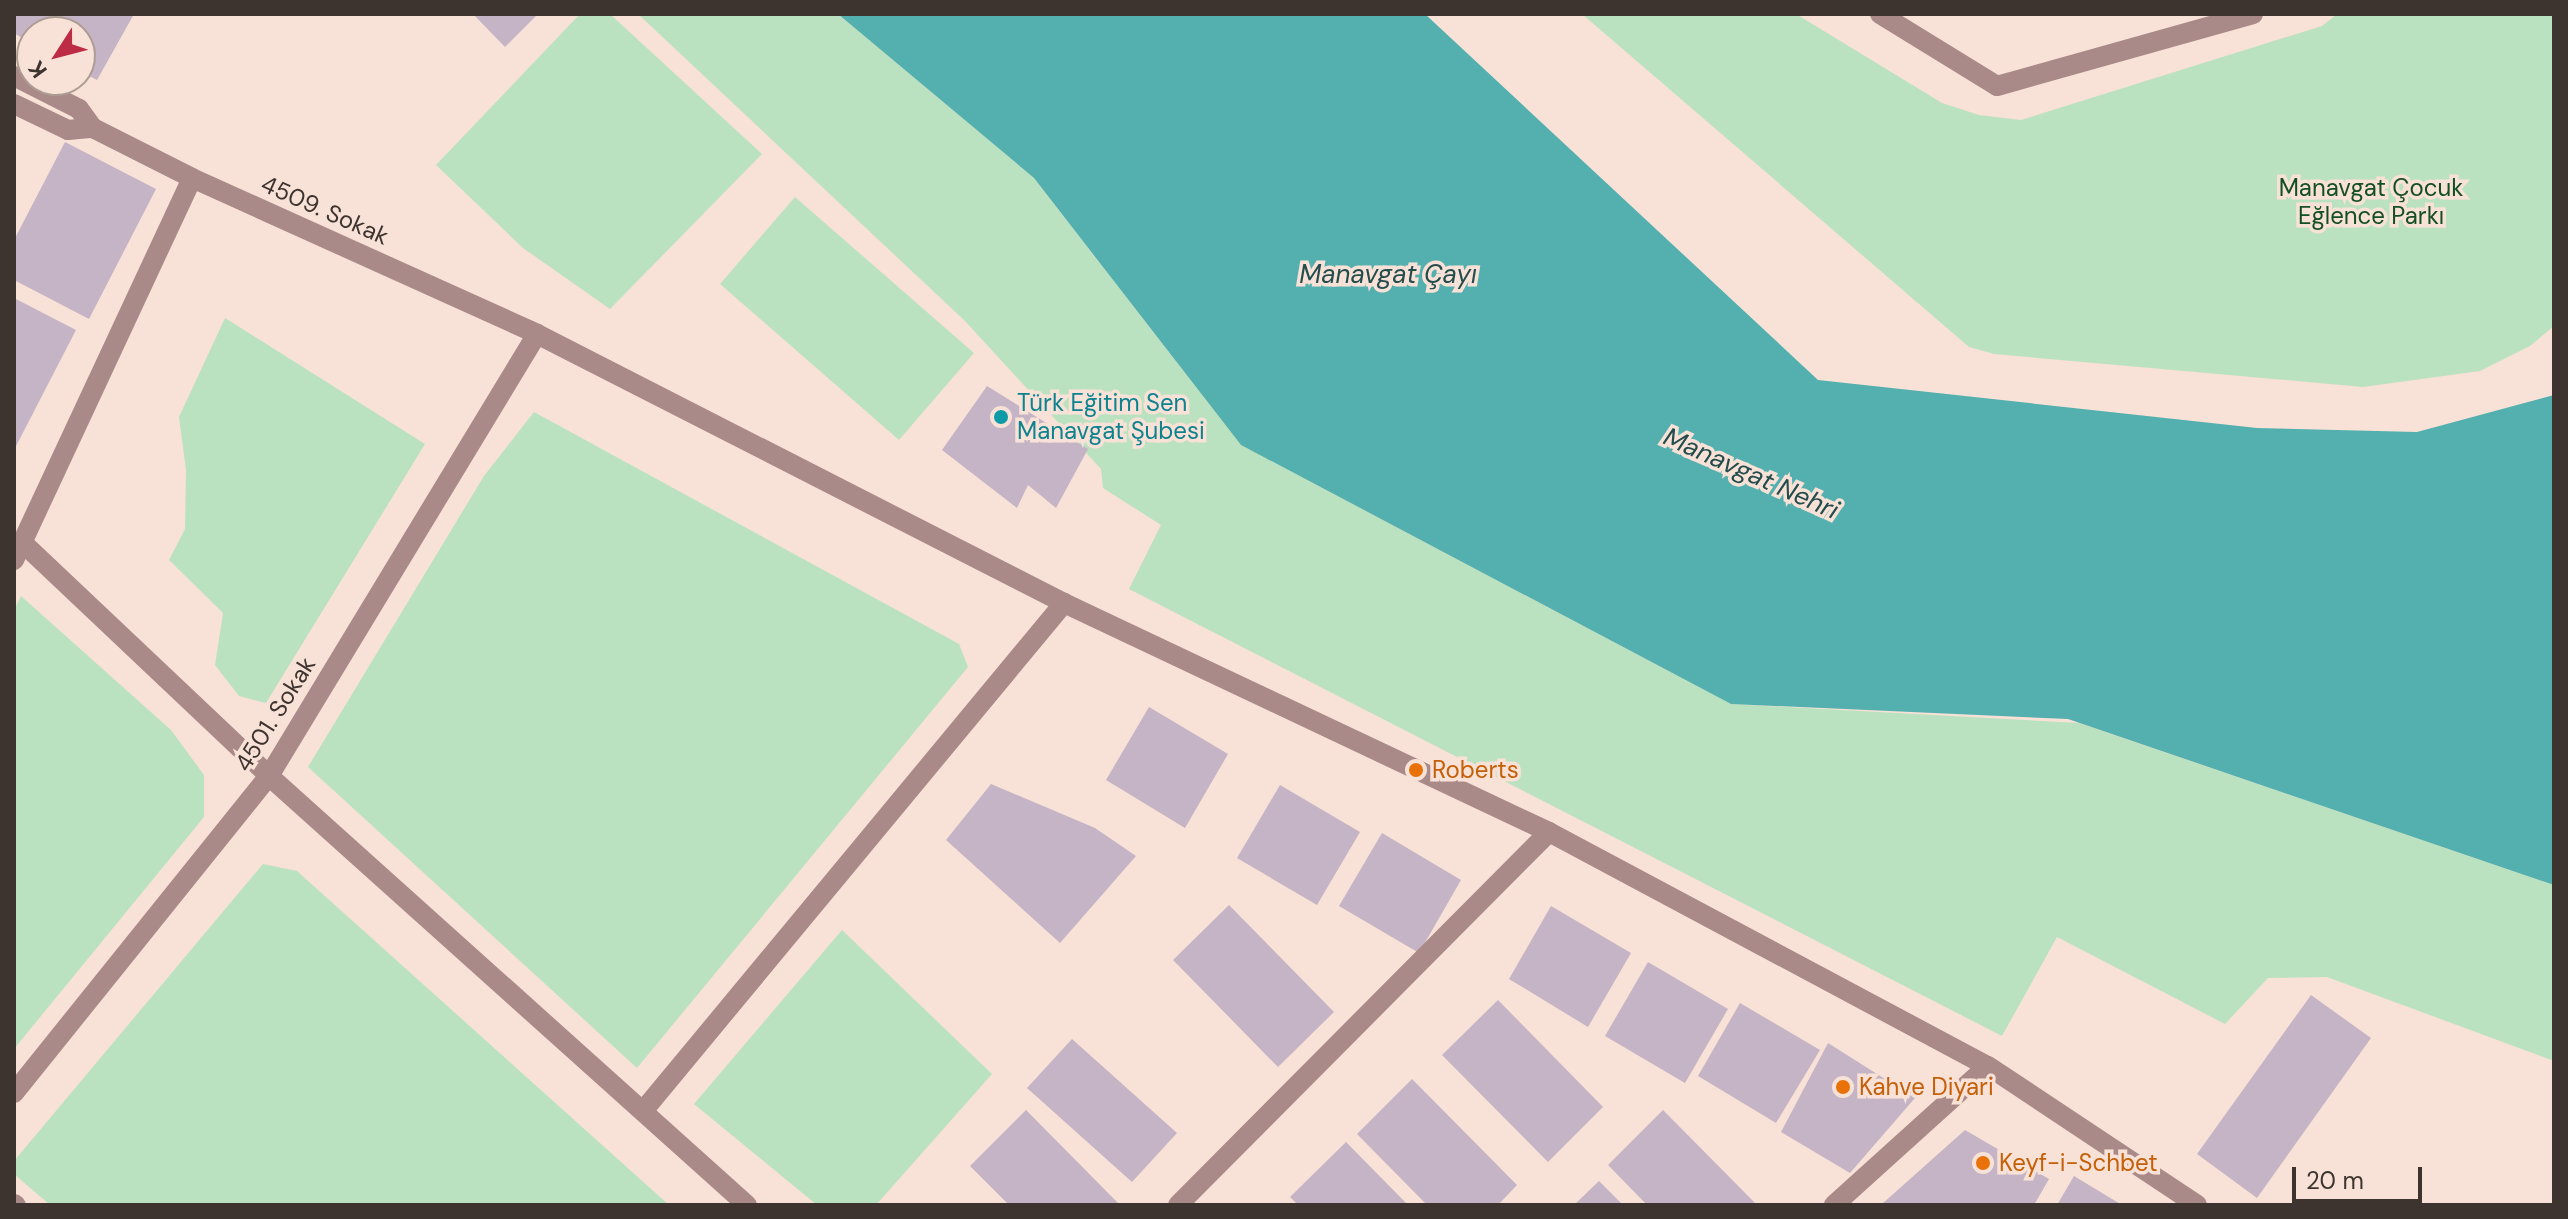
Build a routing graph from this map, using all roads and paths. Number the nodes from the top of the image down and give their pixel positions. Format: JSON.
{"nodes":[{"id":1,"x":1880,"y":14,"type":"edge"},
{"id":2,"x":2253,"y":14,"type":"edge"},
{"id":3,"x":14,"y":76,"type":"edge"},
{"id":4,"x":14,"y":104,"type":"edge"},
{"id":5,"x":93,"y":128,"type":"junction"},
{"id":6,"x":192,"y":178,"type":"junction"},
{"id":7,"x":537,"y":334,"type":"junction"},
{"id":8,"x":19,"y":551,"type":"edge"},
{"id":9,"x":1064,"y":603,"type":"junction"},
{"id":10,"x":269,"y":776,"type":"junction"},
{"id":11,"x":1549,"y":832,"type":"junction"},
{"id":12,"x":1988,"y":1066,"type":"junction"},
{"id":13,"x":14,"y":1093,"type":"edge"},
{"id":14,"x":643,"y":1111,"type":"junction"},
{"id":15,"x":747,"y":1205,"type":"edge"},
{"id":16,"x":1178,"y":1205,"type":"edge"},
{"id":17,"x":1834,"y":1205,"type":"edge"},
{"id":18,"x":2197,"y":1205,"type":"edge"}],
"edges":[{"from":1,"to":2,"type":"street"},
{"from":3,"to":5,"type":"street","name":"4509. Sokak"},
{"from":4,"to":5,"type":"street","name":"4509. Sokak"},
{"from":5,"to":6,"type":"street","name":"4509. Sokak"},
{"from":6,"to":7,"type":"street","name":"4509. Sokak"},
{"from":6,"to":8,"type":"street"},
{"from":7,"to":9,"type":"street","name":"4509. Sokak"},
{"from":7,"to":10,"type":"street","name":"4501. Sokak"},
{"from":8,"to":10,"type":"street"},
{"from":9,"to":11,"type":"street","name":"4509. Sokak"},
{"from":9,"to":14,"type":"street"},
{"from":10,"to":13,"type":"street","name":"4501. Sokak"},
{"from":10,"to":14,"type":"street"},
{"from":11,"to":12,"type":"street","name":"4509. Sokak"},
{"from":11,"to":16,"type":"street"},
{"from":12,"to":17,"type":"street"},
{"from":12,"to":18,"type":"street","name":"4509. Sokak"},
{"from":14,"to":15,"type":"street"}]}
